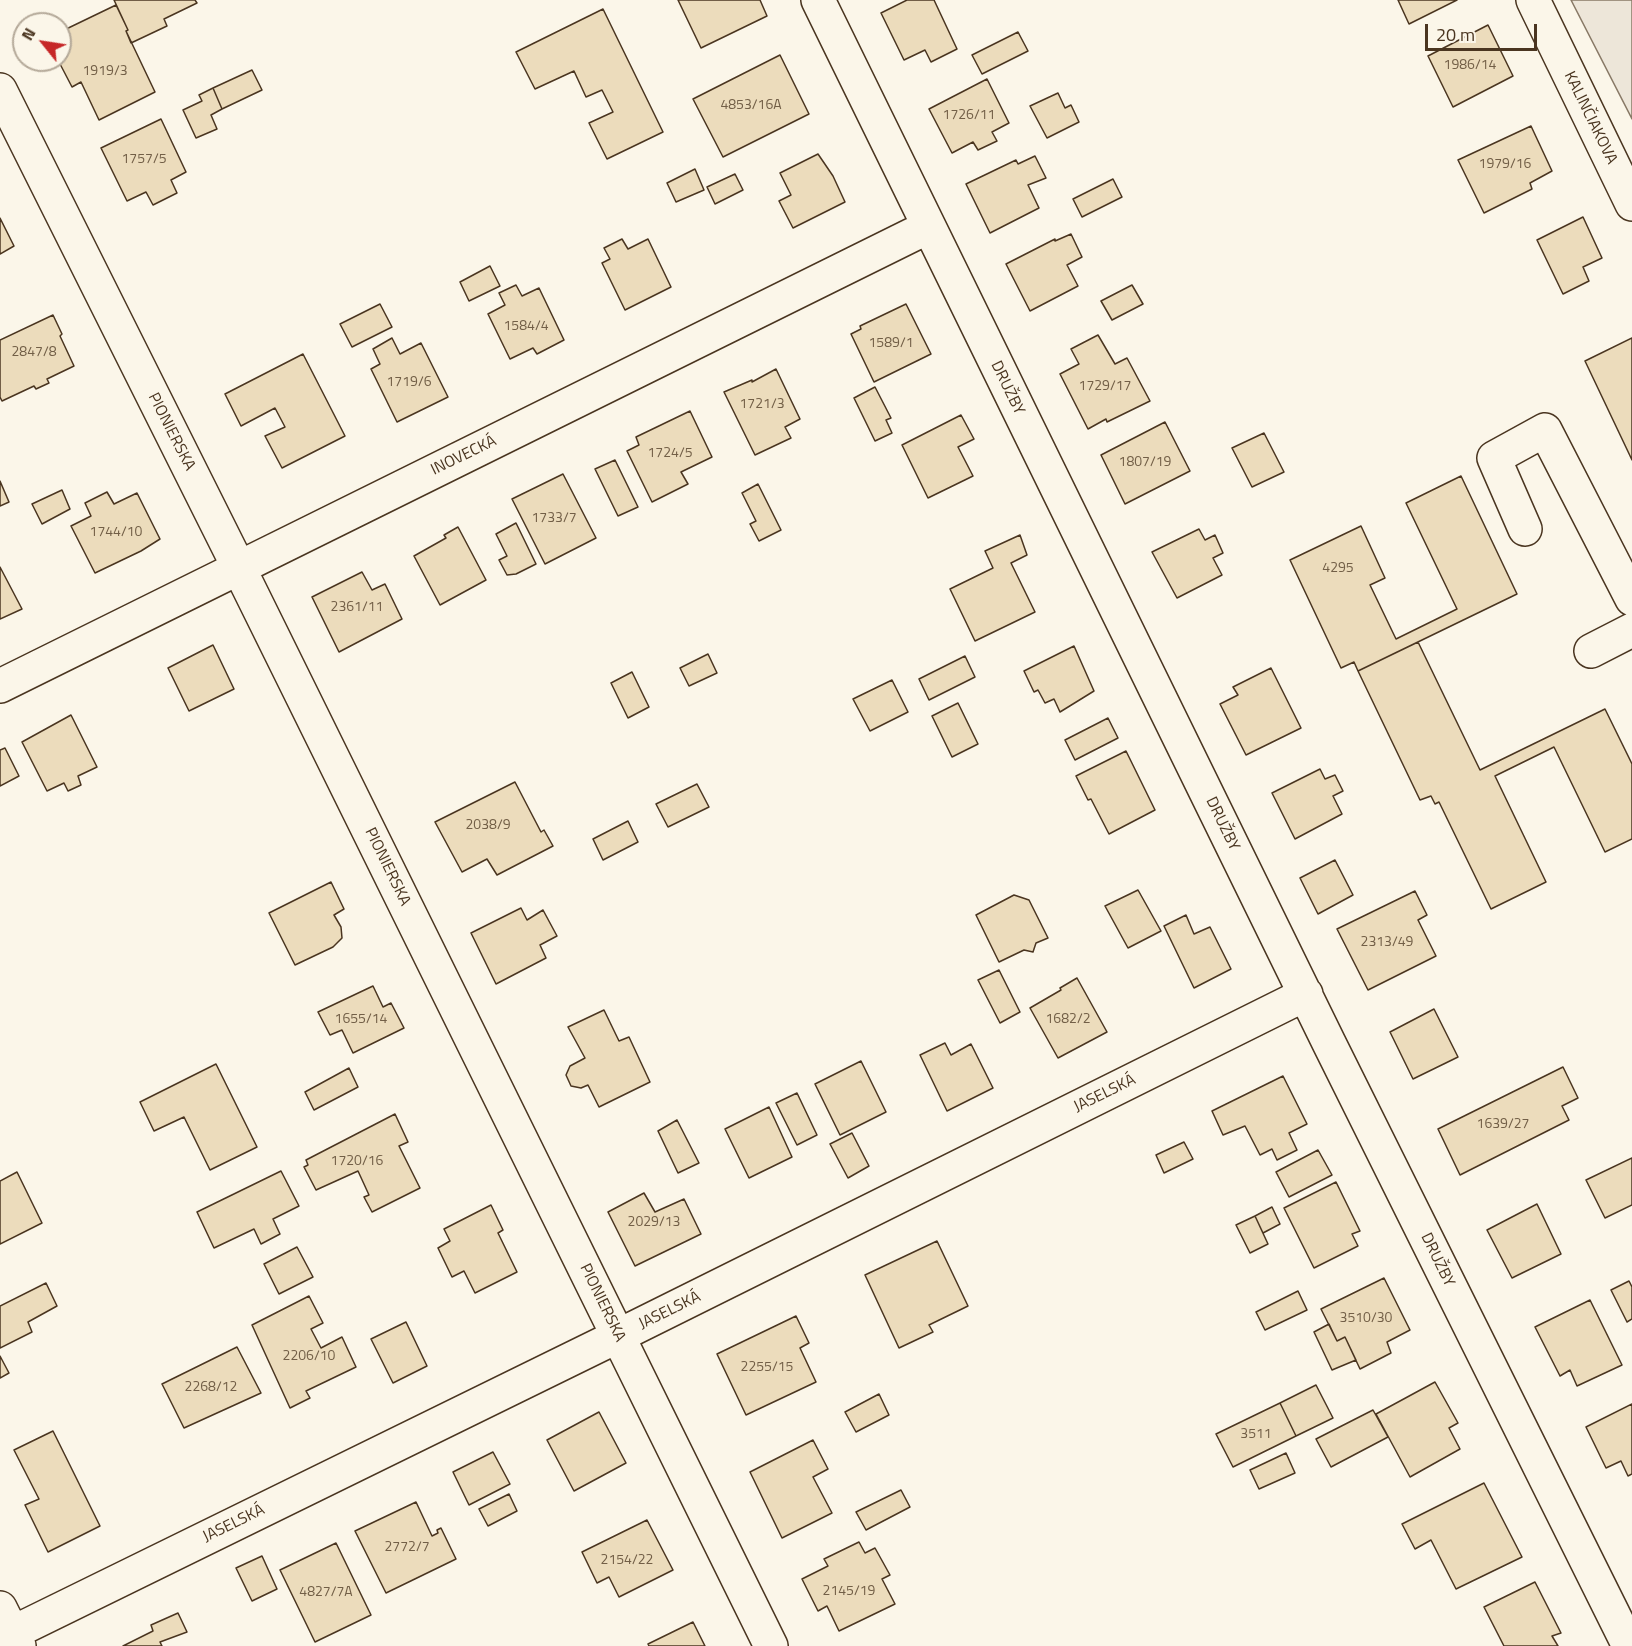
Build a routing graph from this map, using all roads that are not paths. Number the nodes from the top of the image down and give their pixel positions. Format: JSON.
{"nodes":[{"id":1,"x":818,"y":0,"type":"edge"},
{"id":2,"x":1533,"y":0,"type":"edge"},
{"id":3,"x":0,"y":90,"type":"edge"},
{"id":4,"x":1632,"y":204,"type":"edge"},
{"id":5,"x":928,"y":227,"type":"junction"},
{"id":6,"x":1525,"y":529,"type":"dead end"},
{"id":7,"x":239,"y":568,"type":"junction"},
{"id":8,"x":1632,"y":599,"type":"edge"},
{"id":9,"x":1632,"y":630,"type":"edge"},
{"id":10,"x":1591,"y":651,"type":"dead end"},
{"id":11,"x":0,"y":686,"type":"edge"},
{"id":12,"x":1306,"y":994,"type":"junction"},
{"id":13,"x":618,"y":1336,"type":"junction"},
{"id":14,"x":8,"y":1631,"type":"edge"},
{"id":15,"x":771,"y":1646,"type":"edge"},
{"id":16,"x":1629,"y":1646,"type":"edge"}],
"edges":[{"from":1,"to":5,"type":"street","name":"DRUŽBY"},
{"from":2,"to":4,"type":"street","name":"KALINČIAKOVA"},
{"from":3,"to":7,"type":"street","name":"PIONIERSKA"},
{"from":5,"to":7,"type":"street","name":"INOVECKÁ"},
{"from":5,"to":12,"type":"street","name":"DRUŽBY"},
{"from":6,"to":8,"type":"street"},
{"from":7,"to":11,"type":"street","name":"INOVECKÁ"},
{"from":7,"to":13,"type":"street","name":"PIONIERSKA"},
{"from":9,"to":10,"type":"street"},
{"from":12,"to":13,"type":"street","name":"JASELSKÁ"},
{"from":12,"to":16,"type":"street","name":"DRUŽBY"},
{"from":13,"to":14,"type":"street","name":"JASELSKÁ"},
{"from":13,"to":15,"type":"street","name":"PIONIERSKA"}]}
